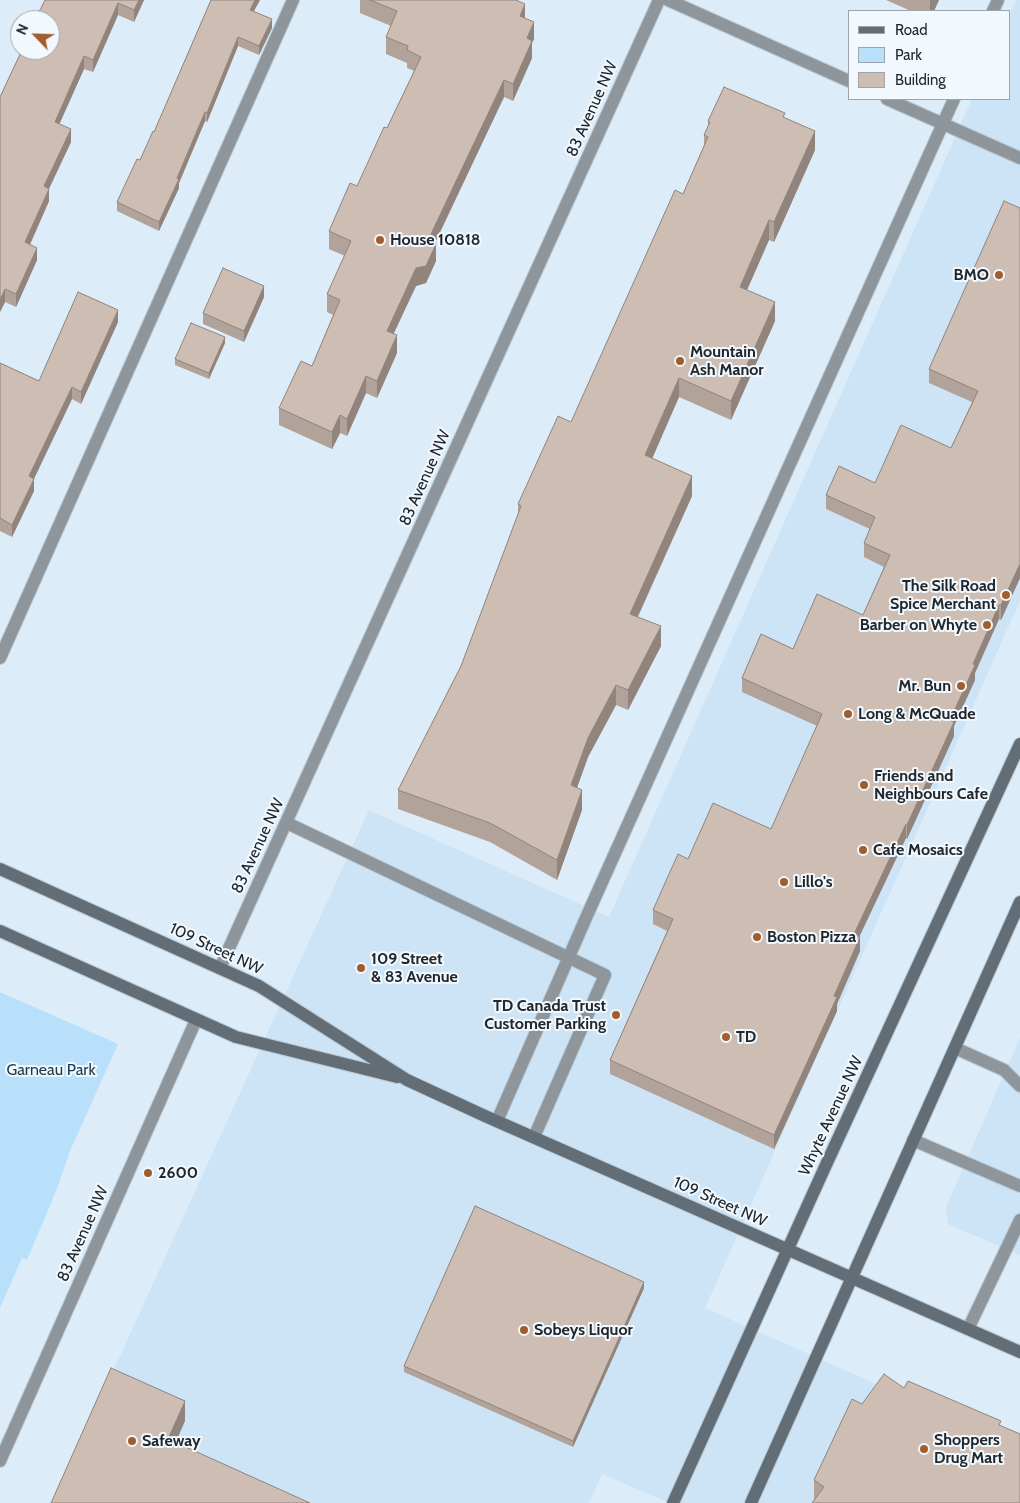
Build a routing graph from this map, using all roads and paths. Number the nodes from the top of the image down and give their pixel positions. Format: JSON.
{"nodes":[{"id":1,"x":293,"y":0,"type":"edge"},
{"id":2,"x":659,"y":0,"type":"edge"},
{"id":3,"x":668,"y":0,"type":"edge"},
{"id":4,"x":848,"y":81,"type":"edge"},
{"id":5,"x":889,"y":100,"type":"edge"},
{"id":6,"x":954,"y":100,"type":"edge"},
{"id":7,"x":943,"y":124,"type":"junction"},
{"id":8,"x":1020,"y":158,"type":"edge"},
{"id":9,"x":0,"y":658,"type":"edge"},
{"id":10,"x":1020,"y":744,"type":"edge"},
{"id":11,"x":287,"y":823,"type":"junction"},
{"id":12,"x":0,"y":869,"type":"edge"},
{"id":13,"x":1020,"y":902,"type":"edge"},
{"id":14,"x":0,"y":930,"type":"edge"},
{"id":15,"x":567,"y":958,"type":"junction"},
{"id":16,"x":220,"y":968,"type":"junction"},
{"id":17,"x":196,"y":1020,"type":"junction"},
{"id":18,"x":955,"y":1048,"type":"junction"},
{"id":19,"x":407,"y":1080,"type":"junction"},
{"id":20,"x":1020,"y":1086,"type":"edge"},
{"id":21,"x":497,"y":1121,"type":"junction"},
{"id":22,"x":534,"y":1137,"type":"junction"},
{"id":23,"x":913,"y":1140,"type":"junction"},
{"id":24,"x":1020,"y":1186,"type":"edge"},
{"id":25,"x":1020,"y":1222,"type":"edge"},
{"id":26,"x":788,"y":1250,"type":"junction"},
{"id":27,"x":852,"y":1278,"type":"junction"},
{"id":28,"x":968,"y":1329,"type":"junction"},
{"id":29,"x":1020,"y":1352,"type":"edge"},
{"id":30,"x":0,"y":1461,"type":"edge"},
{"id":31,"x":674,"y":1503,"type":"edge"},
{"id":32,"x":751,"y":1503,"type":"edge"}],
"edges":[{"from":1,"to":9,"type":"street"},
{"from":2,"to":11,"type":"street","name":"83 Avenue NW"},
{"from":3,"to":4,"type":"street"},
{"from":5,"to":7,"type":"street"},
{"from":6,"to":7,"type":"street"},
{"from":7,"to":8,"type":"street"},
{"from":7,"to":15,"type":"street"},
{"from":10,"to":26,"type":"main road","name":"Whyte Avenue NW"},
{"from":11,"to":15,"type":"street"},
{"from":11,"to":16,"type":"street","name":"83 Avenue NW"},
{"from":12,"to":16,"type":"main road","name":"109 Street NW"},
{"from":13,"to":18,"type":"main road"},
{"from":14,"to":17,"type":"main road","name":"109 Street NW"},
{"from":15,"to":21,"type":"street"},
{"from":15,"to":22,"type":"street"},
{"from":16,"to":19,"type":"main road","name":"109 Street NW"},
{"from":17,"to":19,"type":"main road","name":"109 Street NW"},
{"from":17,"to":30,"type":"street","name":"83 Avenue NW"},
{"from":18,"to":20,"type":"street"},
{"from":18,"to":23,"type":"main road"},
{"from":19,"to":21,"type":"main road","name":"109 Street NW"},
{"from":21,"to":22,"type":"main road","name":"109 Street NW"},
{"from":22,"to":26,"type":"main road","name":"109 Street NW"},
{"from":23,"to":24,"type":"street"},
{"from":23,"to":27,"type":"main road"},
{"from":25,"to":28,"type":"street"},
{"from":26,"to":27,"type":"main road","name":"109 Street NW"},
{"from":26,"to":31,"type":"main road","name":"Whyte Avenue NW"},
{"from":27,"to":28,"type":"main road","name":"109 Street NW"},
{"from":27,"to":32,"type":"main road"},
{"from":28,"to":29,"type":"main road","name":"109 Street NW"}]}
